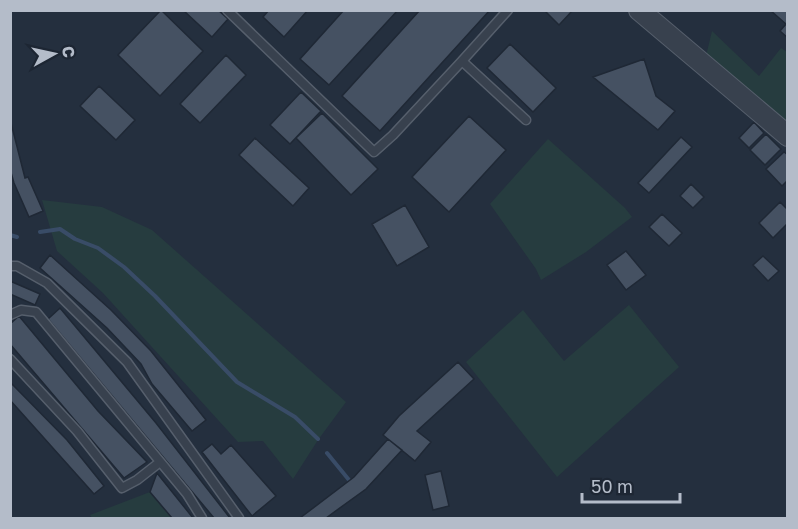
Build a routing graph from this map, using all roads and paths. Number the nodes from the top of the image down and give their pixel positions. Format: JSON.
{"nodes":[{"id":1,"x":227,"y":10,"type":"edge"},
{"id":2,"x":508,"y":10,"type":"edge"},
{"id":3,"x":639,"y":10,"type":"edge"},
{"id":4,"x":462,"y":61,"type":"junction"},
{"id":5,"x":526,"y":120,"type":"dead end"},
{"id":6,"x":788,"y":136,"type":"edge"},
{"id":7,"x":10,"y":266,"type":"edge"},
{"id":8,"x":10,"y":315,"type":"edge"},
{"id":9,"x":10,"y":359,"type":"edge"},
{"id":10,"x":160,"y":462,"type":"junction"},
{"id":11,"x":202,"y":519,"type":"edge"},
{"id":12,"x":239,"y":519,"type":"edge"}],
"edges":[{"from":1,"to":4,"type":"lane"},
{"from":2,"to":4,"type":"lane"},
{"from":3,"to":6,"type":"street"},
{"from":4,"to":5,"type":"lane"},
{"from":7,"to":12,"type":"lane"},
{"from":8,"to":10,"type":"lane"},
{"from":9,"to":10,"type":"lane"},
{"from":10,"to":11,"type":"lane"}]}
